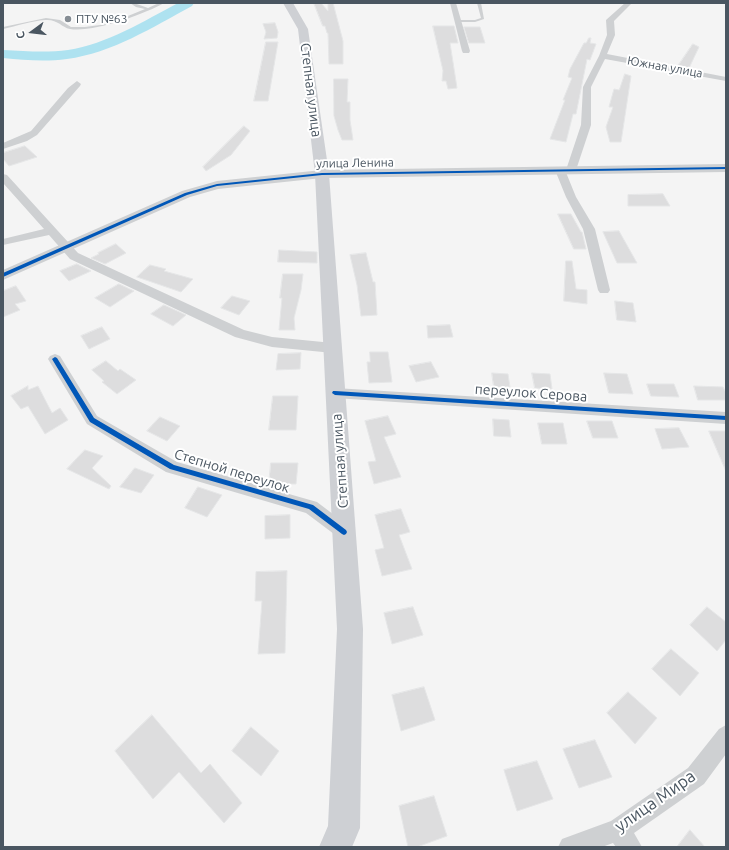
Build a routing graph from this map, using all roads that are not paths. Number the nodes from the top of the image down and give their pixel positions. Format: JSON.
{"nodes":[{"id":1,"x":132,"y":3,"type":"edge"},
{"id":2,"x":162,"y":3,"type":"edge"},
{"id":3,"x":288,"y":3,"type":"edge"},
{"id":4,"x":453,"y":3,"type":"edge"},
{"id":5,"x":479,"y":3,"type":"edge"},
{"id":6,"x":629,"y":3,"type":"edge"},
{"id":7,"x":148,"y":9,"type":"junction"},
{"id":8,"x":458,"y":21,"type":"junction"},
{"id":9,"x":3,"y":28,"type":"edge"},
{"id":10,"x":466,"y":51,"type":"dead end"},
{"id":11,"x":603,"y":56,"type":"junction"},
{"id":12,"x":726,"y":79,"type":"edge"},
{"id":13,"x":77,"y":84,"type":"dead end"},
{"id":14,"x":3,"y":146,"type":"edge"},
{"id":15,"x":726,"y":168,"type":"edge"},
{"id":16,"x":566,"y":170,"type":"junction"},
{"id":17,"x":322,"y":174,"type":"junction"},
{"id":18,"x":3,"y":177,"type":"edge"},
{"id":19,"x":51,"y":230,"type":"junction"},
{"id":20,"x":3,"y":242,"type":"edge"},
{"id":21,"x":66,"y":248,"type":"junction"},
{"id":22,"x":3,"y":275,"type":"edge"},
{"id":23,"x":604,"y":290,"type":"dead end"},
{"id":24,"x":332,"y":348,"type":"junction"},
{"id":25,"x":55,"y":359,"type":"dead end"},
{"id":26,"x":335,"y":393,"type":"junction"},
{"id":27,"x":726,"y":418,"type":"edge"},
{"id":28,"x":344,"y":532,"type":"junction"},
{"id":29,"x":726,"y":736,"type":"edge"},
{"id":30,"x":339,"y":837,"type":"edge"},
{"id":31,"x":624,"y":838,"type":"edge"},
{"id":32,"x":570,"y":847,"type":"edge"}],
"edges":[{"from":1,"to":7,"type":"lane"},
{"from":2,"to":7,"type":"lane"},
{"from":3,"to":17,"type":"main road","name":"Степная улица"},
{"from":4,"to":8,"type":"street"},
{"from":5,"to":8,"type":"lane"},
{"from":6,"to":11,"type":"street"},
{"from":7,"to":9,"type":"lane"},
{"from":8,"to":10,"type":"street"},
{"from":11,"to":12,"type":"street","name":"Южная улица"},
{"from":11,"to":16,"type":"street"},
{"from":13,"to":14,"type":"street"},
{"from":15,"to":16,"type":"street","name":"улица Ленина"},
{"from":16,"to":17,"type":"street","name":"улица Ленина"},
{"from":16,"to":23,"type":"street"},
{"from":17,"to":21,"type":"street","name":"улица Ленина"},
{"from":17,"to":24,"type":"main road","name":"Степная улица"},
{"from":18,"to":19,"type":"street"},
{"from":19,"to":20,"type":"street"},
{"from":19,"to":21,"type":"street"},
{"from":21,"to":22,"type":"street","name":"улица Ленина"},
{"from":21,"to":24,"type":"street"},
{"from":24,"to":26,"type":"main road","name":"Степная улица"},
{"from":25,"to":28,"type":"street","name":"Степной переулок"},
{"from":26,"to":27,"type":"street","name":"переулок Серова"},
{"from":26,"to":28,"type":"main road","name":"Степная улица"},
{"from":28,"to":30,"type":"main road","name":"Степная улица"},
{"from":29,"to":31,"type":"street","name":"улица Мира"},
{"from":31,"to":32,"type":"street","name":"улица Мира"}]}
